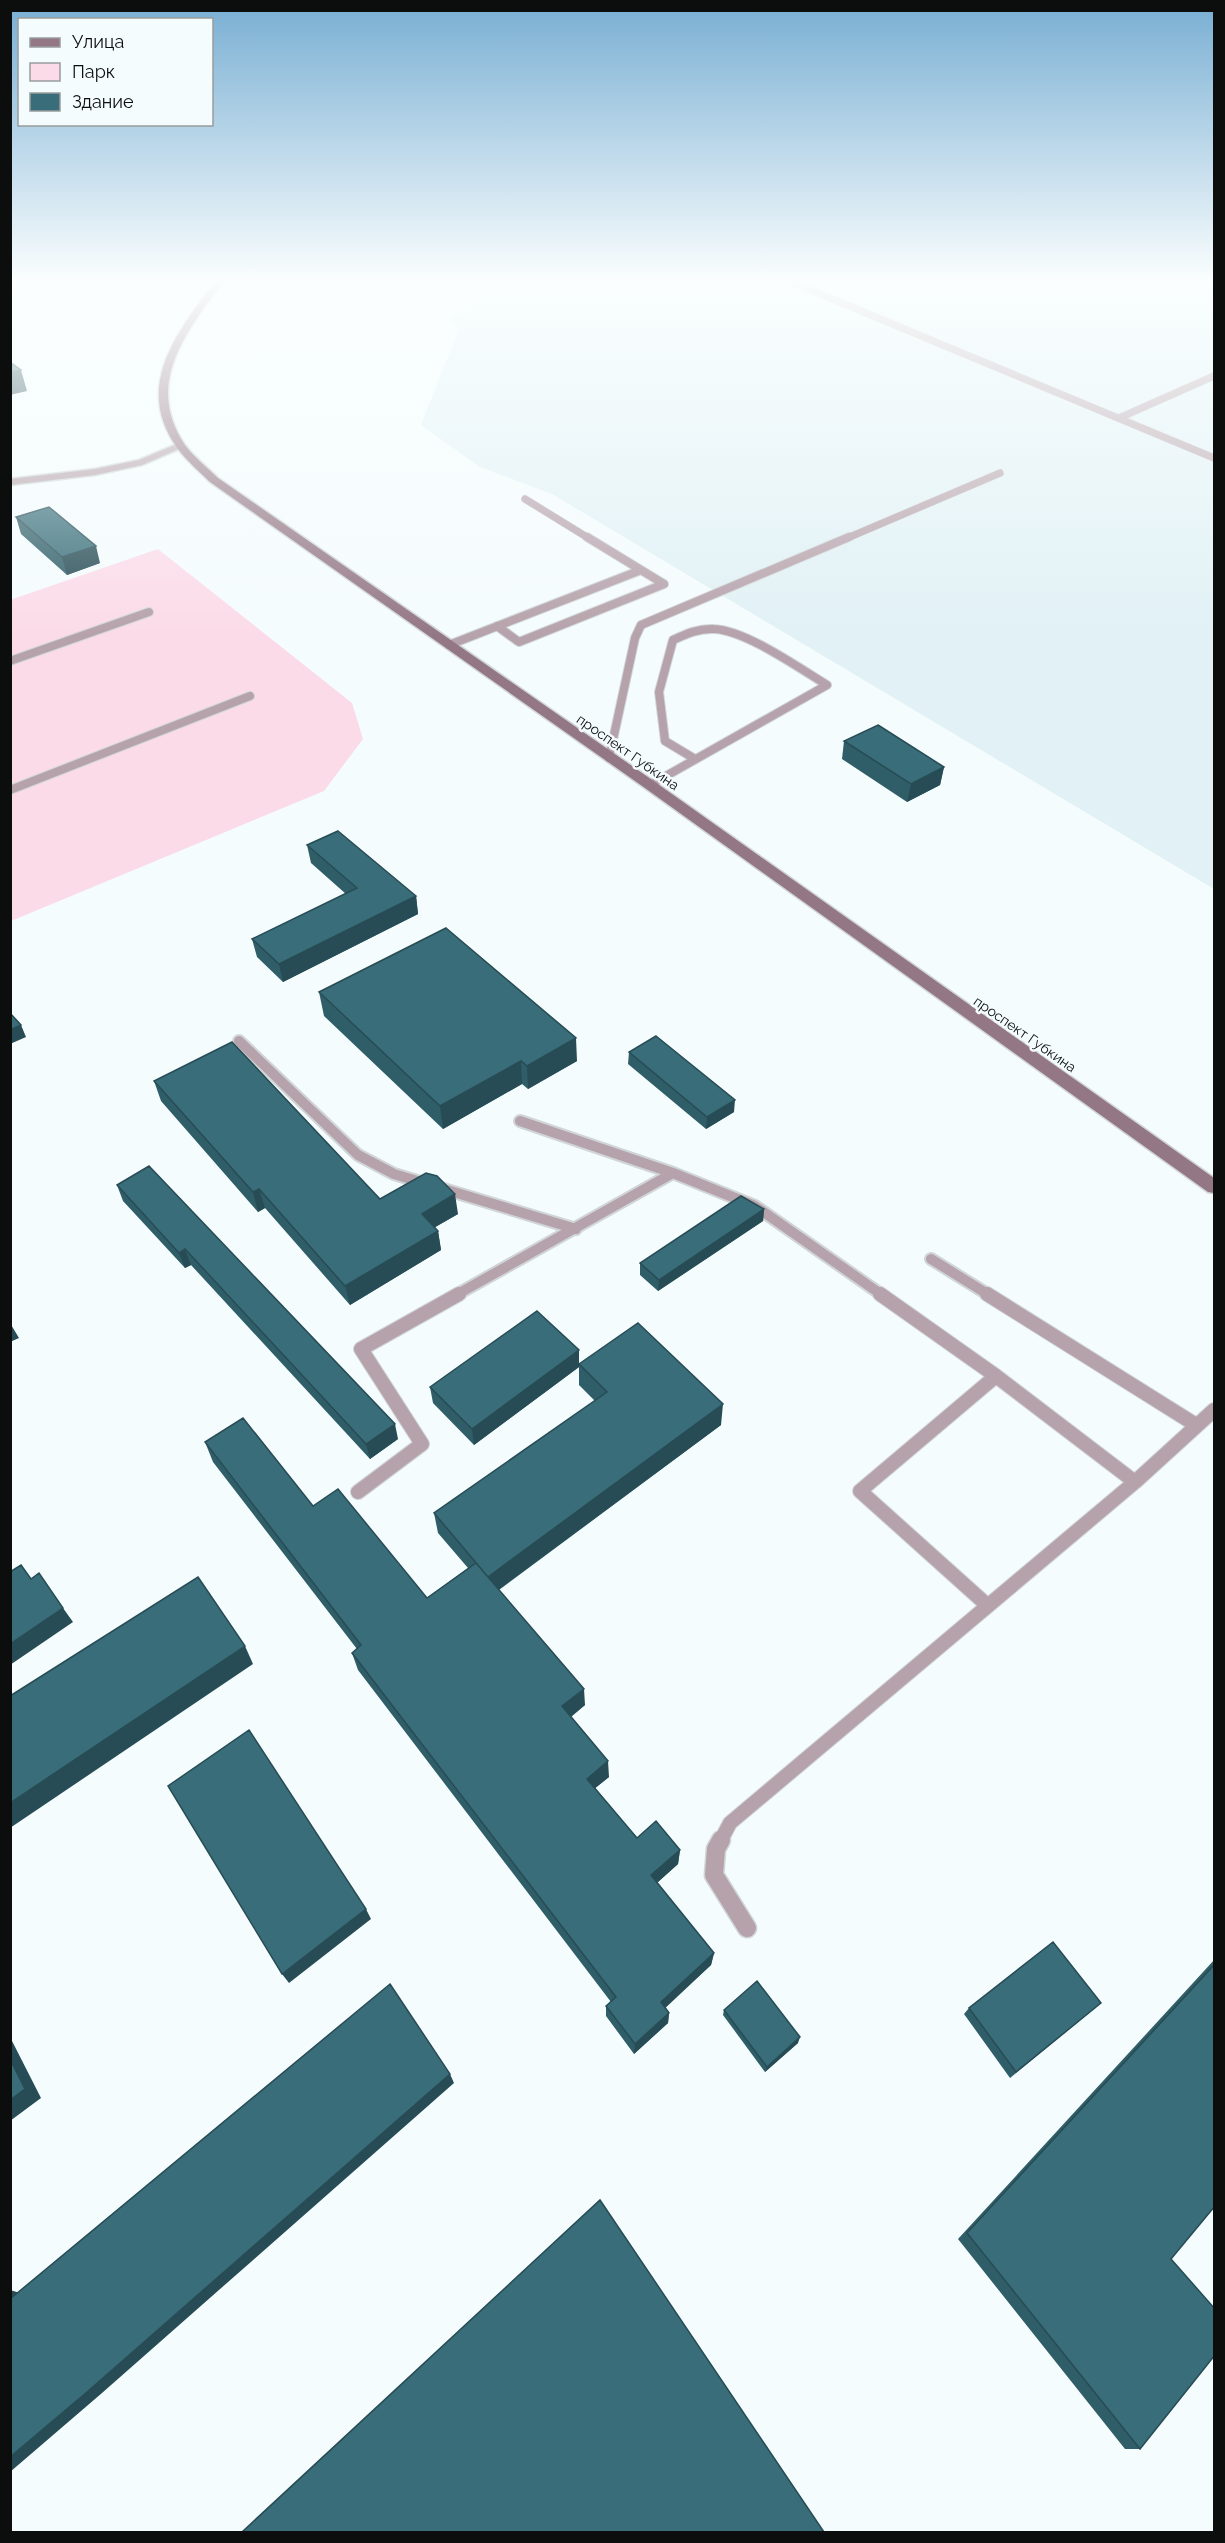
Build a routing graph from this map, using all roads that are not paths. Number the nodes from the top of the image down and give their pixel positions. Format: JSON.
{"nodes":[{"id":1,"x":164,"y":399,"type":"edge"},
{"id":2,"x":1073,"y":399,"type":"edge"},
{"id":3,"x":1163,"y":399,"type":"edge"},
{"id":4,"x":1119,"y":418,"type":"junction"},
{"id":5,"x":181,"y":446,"type":"junction"},
{"id":6,"x":1215,"y":459,"type":"edge"},
{"id":7,"x":1000,"y":473,"type":"dead end"},
{"id":8,"x":10,"y":482,"type":"edge"},
{"id":9,"x":525,"y":499,"type":"dead end"},
{"id":10,"x":641,"y":570,"type":"junction"},
{"id":11,"x":149,"y":612,"type":"dead end"},
{"id":12,"x":497,"y":626,"type":"junction"},
{"id":13,"x":449,"y":645,"type":"junction"},
{"id":14,"x":10,"y":661,"type":"edge"},
{"id":15,"x":250,"y":696,"type":"dead end"},
{"id":16,"x":609,"y":758,"type":"junction"},
{"id":17,"x":695,"y":759,"type":"junction"},
{"id":18,"x":650,"y":785,"type":"junction"},
{"id":19,"x":10,"y":790,"type":"edge"},
{"id":20,"x":239,"y":1041,"type":"dead end"},
{"id":21,"x":519,"y":1121,"type":"dead end"},
{"id":22,"x":673,"y":1173,"type":"junction"},
{"id":23,"x":1215,"y":1187,"type":"edge"},
{"id":24,"x":576,"y":1229,"type":"junction"},
{"id":25,"x":931,"y":1259,"type":"dead end"},
{"id":26,"x":996,"y":1376,"type":"junction"},
{"id":27,"x":1215,"y":1410,"type":"edge"},
{"id":28,"x":1196,"y":1425,"type":"junction"},
{"id":29,"x":1135,"y":1482,"type":"junction"},
{"id":30,"x":358,"y":1492,"type":"dead end"},
{"id":31,"x":987,"y":1605,"type":"junction"},
{"id":32,"x":747,"y":1928,"type":"dead end"}],
"edges":[{"from":1,"to":5,"type":"street","name":"проспект Губкина"},
{"from":2,"to":4,"type":"lane"},
{"from":3,"to":4,"type":"lane"},
{"from":4,"to":6,"type":"lane"},
{"from":5,"to":8,"type":"street"},
{"from":5,"to":13,"type":"street","name":"проспект Губкина"},
{"from":7,"to":16,"type":"lane"},
{"from":9,"to":10,"type":"lane"},
{"from":10,"to":12,"type":"lane"},
{"from":10,"to":12,"type":"lane"},
{"from":11,"to":14,"type":"lane"},
{"from":12,"to":13,"type":"lane"},
{"from":13,"to":16,"type":"street","name":"проспект Губкина"},
{"from":15,"to":19,"type":"lane"},
{"from":16,"to":18,"type":"street","name":"проспект Губкина"},
{"from":17,"to":17,"type":"lane"},
{"from":17,"to":18,"type":"lane"},
{"from":18,"to":23,"type":"street","name":"проспект Губкина"},
{"from":20,"to":24,"type":"lane"},
{"from":21,"to":22,"type":"lane"},
{"from":22,"to":24,"type":"lane"},
{"from":22,"to":26,"type":"lane"},
{"from":24,"to":30,"type":"lane"},
{"from":25,"to":28,"type":"lane"},
{"from":26,"to":29,"type":"lane"},
{"from":26,"to":31,"type":"lane"},
{"from":27,"to":28,"type":"lane"},
{"from":28,"to":29,"type":"lane"},
{"from":29,"to":31,"type":"lane"},
{"from":31,"to":32,"type":"lane"}]}
